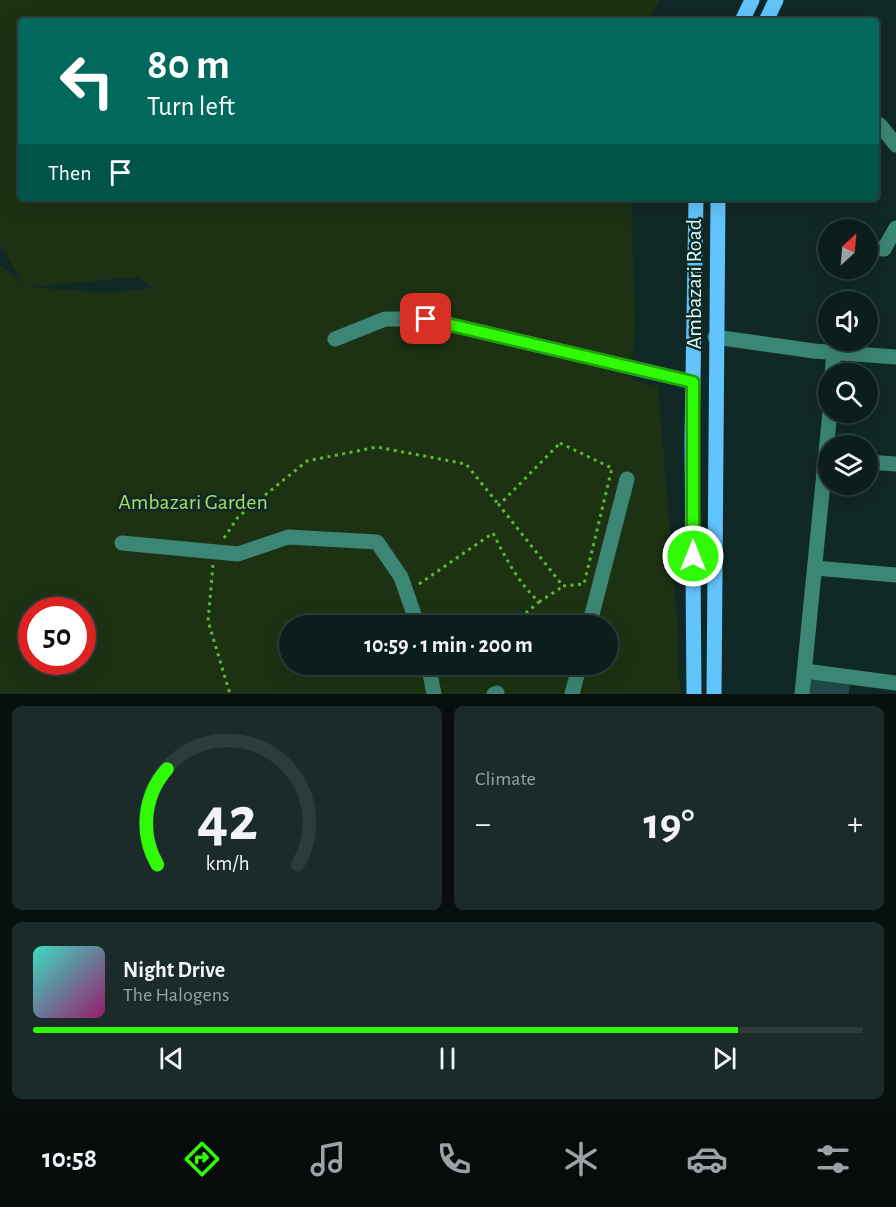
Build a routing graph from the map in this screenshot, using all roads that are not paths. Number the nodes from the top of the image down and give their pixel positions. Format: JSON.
{"nodes":[{"id":1,"x":752,"y":0,"type":"edge"},
{"id":2,"x":776,"y":0,"type":"edge"},
{"id":3,"x":743,"y":18,"type":"edge"},
{"id":4,"x":767,"y":18,"type":"edge"},
{"id":5,"x":880,"y":125,"type":"dead end"},
{"id":6,"x":896,"y":145,"type":"edge"},
{"id":7,"x":696,"y":201,"type":"edge"},
{"id":8,"x":718,"y":201,"type":"edge"},
{"id":9,"x":896,"y":228,"type":"edge"},
{"id":10,"x":890,"y":250,"type":"edge"},
{"id":11,"x":715,"y":338,"type":"junction"},
{"id":12,"x":335,"y":339,"type":"dead end"},
{"id":13,"x":818,"y":349,"type":"edge"},
{"id":14,"x":834,"y":351,"type":"joint"},
{"id":15,"x":896,"y":357,"type":"edge"},
{"id":16,"x":833,"y":363,"type":"edge"},
{"id":17,"x":693,"y":382,"type":"junction"},
{"id":18,"x":878,"y":463,"type":"edge"},
{"id":19,"x":896,"y":464,"type":"edge"},
{"id":20,"x":627,"y":479,"type":"dead end"},
{"id":21,"x":823,"y":495,"type":"edge"},
{"id":22,"x":122,"y":543,"type":"dead end"},
{"id":23,"x":815,"y":568,"type":"junction"},
{"id":24,"x":896,"y":575,"type":"edge"},
{"id":25,"x":414,"y":615,"type":"edge"},
{"id":26,"x":593,"y":615,"type":"edge"},
{"id":27,"x":805,"y":671,"type":"junction"},
{"id":28,"x":430,"y":675,"type":"edge"},
{"id":29,"x":577,"y":675,"type":"edge"},
{"id":30,"x":896,"y":683,"type":"edge"},
{"id":31,"x":896,"y":688,"type":"edge"},
{"id":32,"x":434,"y":694,"type":"edge"},
{"id":33,"x":572,"y":694,"type":"edge"},
{"id":34,"x":694,"y":694,"type":"edge"},
{"id":35,"x":714,"y":694,"type":"edge"},
{"id":36,"x":802,"y":694,"type":"edge"},
{"id":37,"x":895,"y":694,"type":"edge"}],
"edges":[{"from":1,"to":3,"type":"main road"},
{"from":2,"to":4,"type":"main road"},
{"from":5,"to":6,"type":"street"},
{"from":7,"to":17,"type":"main road"},
{"from":8,"to":11,"type":"main road","name":"Ambazari Road"},
{"from":9,"to":10,"type":"street"},
{"from":11,"to":13,"type":"street"},
{"from":11,"to":35,"type":"main road","name":"Ambazari Road"},
{"from":12,"to":17,"type":"street"},
{"from":14,"to":15,"type":"street"},
{"from":14,"to":16,"type":"street"},
{"from":17,"to":34,"type":"main road"},
{"from":18,"to":19,"type":"street"},
{"from":20,"to":26,"type":"street"},
{"from":21,"to":23,"type":"street"},
{"from":22,"to":25,"type":"street"},
{"from":23,"to":24,"type":"street"},
{"from":23,"to":27,"type":"street"},
{"from":27,"to":30,"type":"street"},
{"from":27,"to":36,"type":"street"},
{"from":28,"to":32,"type":"street"},
{"from":29,"to":33,"type":"street"},
{"from":31,"to":37,"type":"street"}]}
